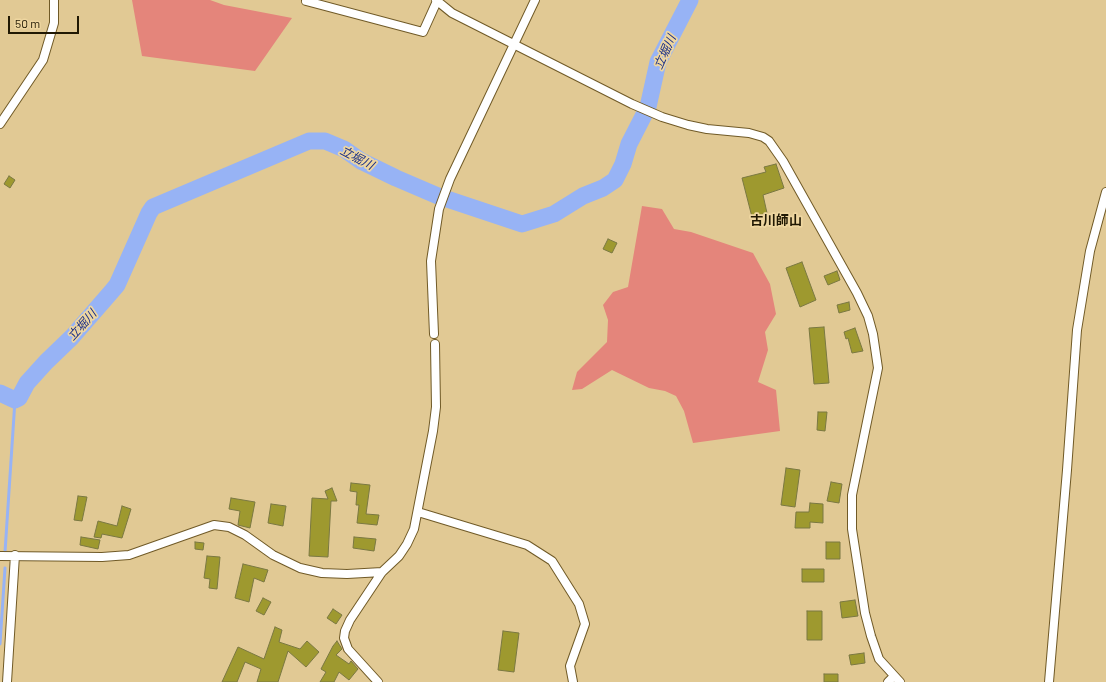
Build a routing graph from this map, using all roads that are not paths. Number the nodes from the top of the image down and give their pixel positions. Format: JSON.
{"nodes":[{"id":1,"x":54,"y":0,"type":"edge"},
{"id":2,"x":437,"y":0,"type":"edge"},
{"id":3,"x":535,"y":0,"type":"edge"},
{"id":4,"x":306,"y":1,"type":"edge"},
{"id":5,"x":514,"y":43,"type":"junction"},
{"id":6,"x":0,"y":124,"type":"edge"},
{"id":7,"x":1106,"y":192,"type":"edge"},
{"id":8,"x":434,"y":334,"type":"dead end"},
{"id":9,"x":434,"y":344,"type":"dead end"},
{"id":10,"x":418,"y":512,"type":"junction"},
{"id":11,"x":15,"y":555,"type":"junction"},
{"id":12,"x":0,"y":556,"type":"edge"},
{"id":13,"x":382,"y":572,"type":"junction"},
{"id":14,"x":897,"y":679,"type":"edge"},
{"id":15,"x":7,"y":682,"type":"edge"},
{"id":16,"x":378,"y":682,"type":"edge"},
{"id":17,"x":573,"y":682,"type":"edge"},
{"id":18,"x":888,"y":682,"type":"edge"},
{"id":19,"x":1049,"y":682,"type":"edge"}],
"edges":[{"from":1,"to":6,"type":"street"},
{"from":2,"to":4,"type":"street"},
{"from":2,"to":5,"type":"street"},
{"from":3,"to":5,"type":"street"},
{"from":5,"to":8,"type":"street"},
{"from":5,"to":14,"type":"street"},
{"from":7,"to":19,"type":"street"},
{"from":9,"to":10,"type":"street"},
{"from":10,"to":13,"type":"street"},
{"from":10,"to":17,"type":"street"},
{"from":11,"to":12,"type":"street"},
{"from":11,"to":13,"type":"street"},
{"from":11,"to":15,"type":"street"},
{"from":13,"to":16,"type":"street"},
{"from":14,"to":18,"type":"street"}]}
